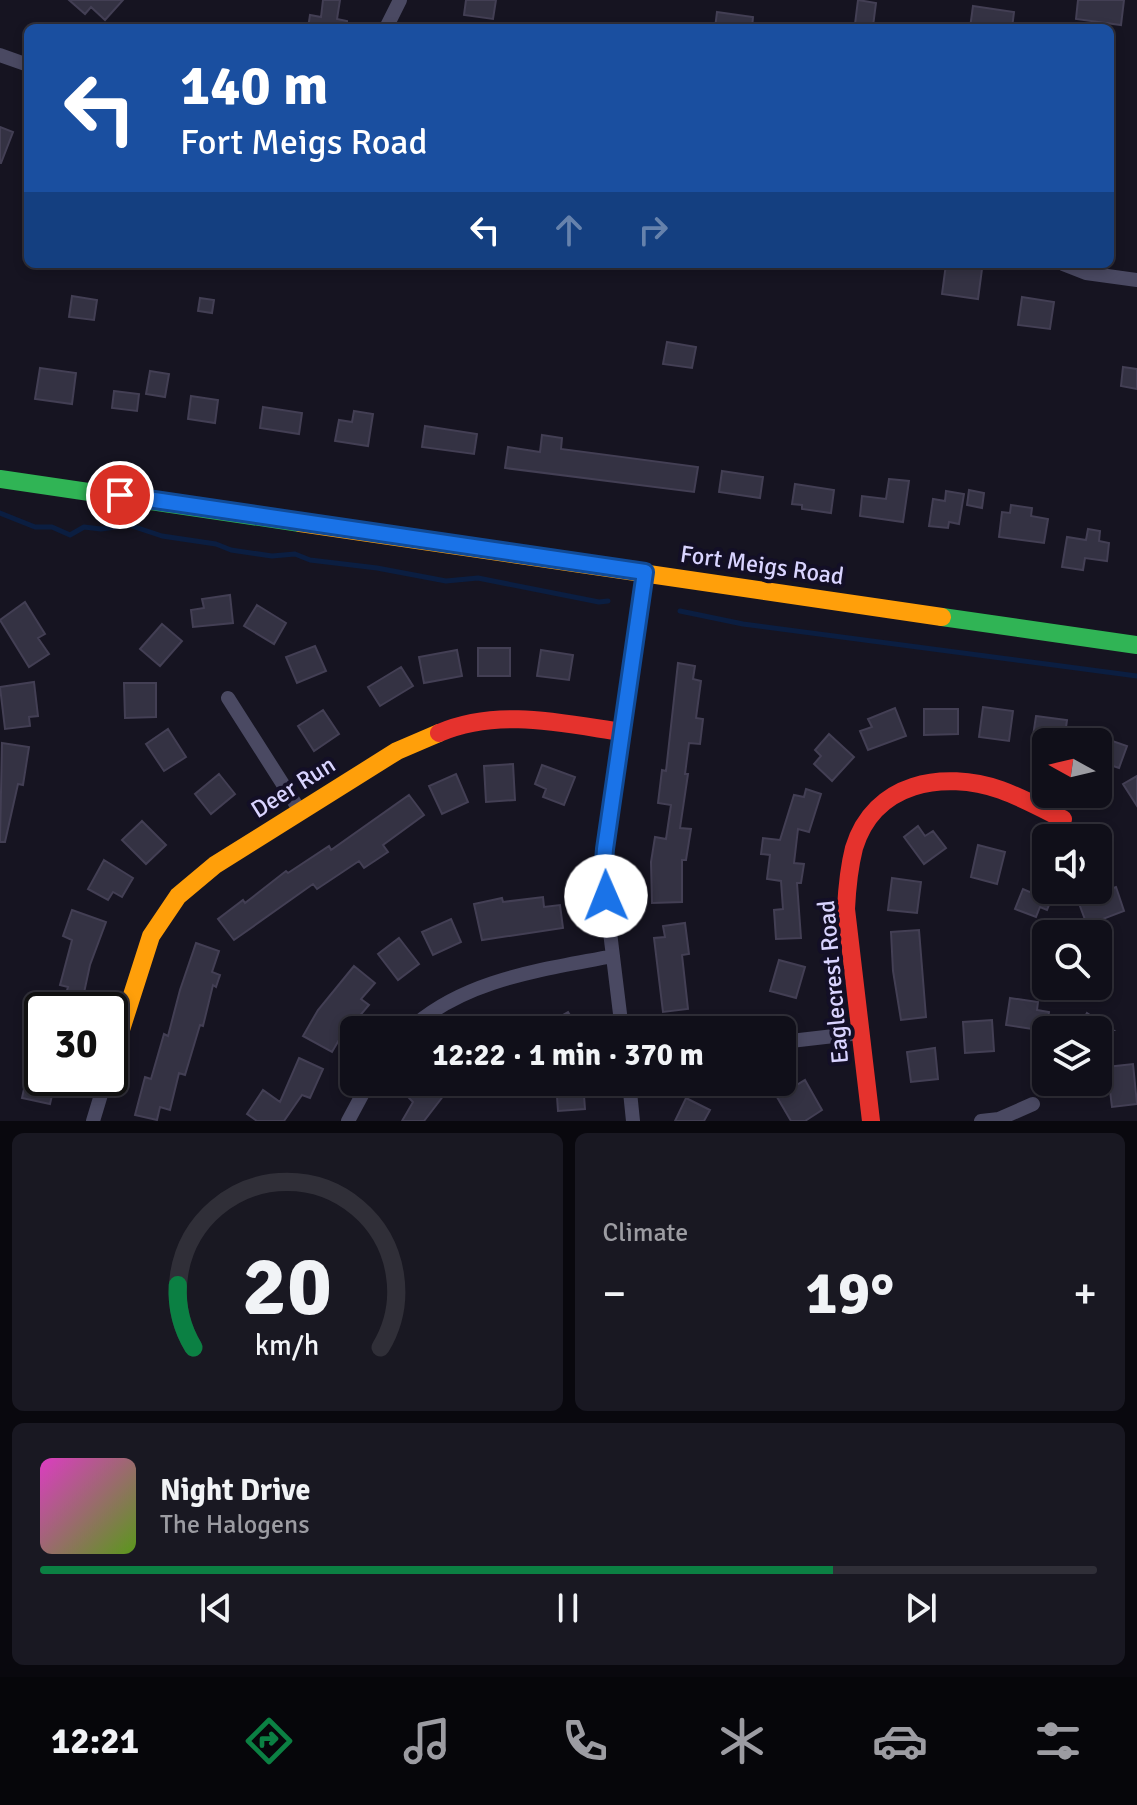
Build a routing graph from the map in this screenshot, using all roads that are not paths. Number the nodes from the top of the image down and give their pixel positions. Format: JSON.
{"nodes":[{"id":1,"x":400,"y":0,"type":"edge"},
{"id":2,"x":388,"y":24,"type":"edge"},
{"id":3,"x":0,"y":55,"type":"edge"},
{"id":4,"x":24,"y":64,"type":"edge"},
{"id":5,"x":1073,"y":268,"type":"edge"},
{"id":6,"x":1137,"y":280,"type":"edge"},
{"id":7,"x":0,"y":479,"type":"edge"},
{"id":8,"x":645,"y":572,"type":"junction"},
{"id":9,"x":1137,"y":645,"type":"edge"},
{"id":10,"x":228,"y":698,"type":"dead end"},
{"id":11,"x":621,"y":732,"type":"junction"},
{"id":12,"x":300,"y":811,"type":"junction"},
{"id":13,"x":1063,"y":819,"type":"dead end"},
{"id":14,"x":613,"y":956,"type":"junction"},
{"id":15,"x":128,"y":1008,"type":"edge"},
{"id":16,"x":426,"y":1016,"type":"edge"},
{"id":17,"x":620,"y":1016,"type":"edge"},
{"id":18,"x":860,"y":1033,"type":"junction"},
{"id":19,"x":796,"y":1040,"type":"edge"},
{"id":20,"x":101,"y":1096,"type":"edge"},
{"id":21,"x":361,"y":1096,"type":"edge"},
{"id":22,"x":630,"y":1096,"type":"edge"},
{"id":23,"x":1033,"y":1104,"type":"dead end"},
{"id":24,"x":93,"y":1121,"type":"edge"},
{"id":25,"x":348,"y":1121,"type":"edge"},
{"id":26,"x":633,"y":1121,"type":"edge"},
{"id":27,"x":871,"y":1121,"type":"edge"},
{"id":28,"x":981,"y":1121,"type":"edge"}],
"edges":[{"from":1,"to":2,"type":"street"},
{"from":3,"to":4,"type":"street"},
{"from":5,"to":6,"type":"street"},
{"from":7,"to":8,"type":"street","name":"Fort Meigs Road"},
{"from":8,"to":9,"type":"street","name":"Fort Meigs Road"},
{"from":8,"to":11,"type":"street"},
{"from":10,"to":12,"type":"street"},
{"from":11,"to":12,"type":"street","name":"Deer Run"},
{"from":11,"to":14,"type":"street"},
{"from":12,"to":15,"type":"street","name":"Deer Run"},
{"from":13,"to":18,"type":"street","name":"Eaglecrest Road"},
{"from":14,"to":16,"type":"street"},
{"from":14,"to":17,"type":"street"},
{"from":18,"to":19,"type":"street"},
{"from":18,"to":27,"type":"street","name":"Eaglecrest Road"},
{"from":20,"to":24,"type":"street"},
{"from":21,"to":25,"type":"street"},
{"from":22,"to":26,"type":"street"},
{"from":23,"to":28,"type":"street"}]}
